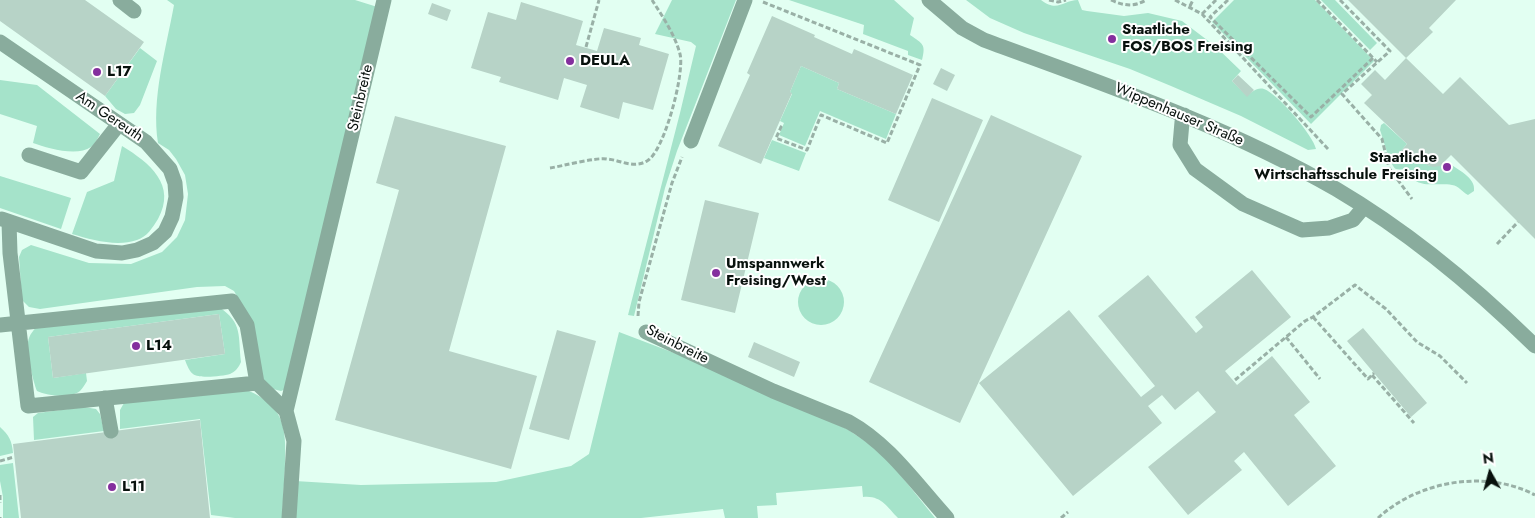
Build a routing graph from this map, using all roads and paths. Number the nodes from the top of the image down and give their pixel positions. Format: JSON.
{"nodes":[{"id":1,"x":120,"y":0,"type":"edge"},
{"id":2,"x":384,"y":0,"type":"edge"},
{"id":3,"x":599,"y":0,"type":"edge"},
{"id":4,"x":652,"y":0,"type":"edge"},
{"id":5,"x":745,"y":0,"type":"edge"},
{"id":6,"x":758,"y":0,"type":"edge"},
{"id":7,"x":929,"y":0,"type":"edge"},
{"id":8,"x":1049,"y":0,"type":"edge"},
{"id":9,"x":1066,"y":0,"type":"edge"},
{"id":10,"x":1111,"y":0,"type":"edge"},
{"id":11,"x":1146,"y":0,"type":"edge"},
{"id":12,"x":1175,"y":0,"type":"edge"},
{"id":13,"x":1194,"y":0,"type":"edge"},
{"id":14,"x":1216,"y":0,"type":"edge"},
{"id":15,"x":1228,"y":0,"type":"edge"},
{"id":16,"x":1317,"y":0,"type":"edge"},
{"id":17,"x":1340,"y":0,"type":"edge"},
{"id":18,"x":1190,"y":6,"type":"junction"},
{"id":19,"x":134,"y":10,"type":"dead end"},
{"id":20,"x":1202,"y":14,"type":"junction"},
{"id":21,"x":0,"y":42,"type":"edge"},
{"id":22,"x":586,"y":47,"type":"dead end"},
{"id":23,"x":1373,"y":58,"type":"junction"},
{"id":24,"x":1378,"y":62,"type":"junction"},
{"id":25,"x":1184,"y":115,"type":"junction"},
{"id":26,"x":119,"y":124,"type":"junction"},
{"id":27,"x":778,"y":126,"type":"dead end"},
{"id":28,"x":691,"y":141,"type":"joint"},
{"id":29,"x":814,"y":149,"type":"dead end"},
{"id":30,"x":807,"y":150,"type":"junction"},
{"id":31,"x":1329,"y":150,"type":"dead end"},
{"id":32,"x":29,"y":155,"type":"dead end"},
{"id":33,"x":550,"y":168,"type":"dead end"},
{"id":34,"x":1412,"y":199,"type":"dead end"},
{"id":35,"x":1364,"y":207,"type":"junction"},
{"id":36,"x":5,"y":220,"type":"edge"},
{"id":37,"x":1518,"y":222,"type":"dead end"},
{"id":38,"x":1497,"y":244,"type":"dead end"},
{"id":39,"x":1314,"y":317,"type":"junction"},
{"id":40,"x":17,"y":323,"type":"junction"},
{"id":41,"x":0,"y":324,"type":"edge"},
{"id":42,"x":646,"y":332,"type":"joint"},
{"id":43,"x":1286,"y":337,"type":"junction"},
{"id":44,"x":1535,"y":346,"type":"edge"},
{"id":45,"x":1320,"y":379,"type":"dead end"},
{"id":46,"x":1235,"y":380,"type":"dead end"},
{"id":47,"x":257,"y":383,"type":"junction"},
{"id":48,"x":1467,"y":383,"type":"dead end"},
{"id":49,"x":106,"y":398,"type":"junction"},
{"id":50,"x":286,"y":411,"type":"junction"},
{"id":51,"x":1414,"y":423,"type":"dead end"},
{"id":52,"x":110,"y":431,"type":"dead end"},
{"id":53,"x":14,"y":457,"type":"dead end"},
{"id":54,"x":0,"y":461,"type":"edge"},
{"id":55,"x":0,"y":495,"type":"edge"},
{"id":56,"x":1535,"y":495,"type":"edge"},
{"id":57,"x":0,"y":502,"type":"edge"},
{"id":58,"x":1068,"y":512,"type":"dead end"},
{"id":59,"x":289,"y":518,"type":"edge"},
{"id":60,"x":946,"y":518,"type":"edge"},
{"id":61,"x":1061,"y":518,"type":"edge"},
{"id":62,"x":1378,"y":518,"type":"edge"}],
"edges":[{"from":1,"to":19,"type":"street"},
{"from":2,"to":50,"type":"street","name":"Steinbreite"},
{"from":3,"to":22,"type":"path"},
{"from":4,"to":33,"type":"path"},
{"from":5,"to":28,"type":"street"},
{"from":6,"to":30,"type":"path"},
{"from":7,"to":25,"type":"street","name":"Wippenhauser Straße"},
{"from":8,"to":9,"type":"path"},
{"from":10,"to":11,"type":"path"},
{"from":12,"to":18,"type":"path"},
{"from":13,"to":18,"type":"path"},
{"from":14,"to":20,"type":"path"},
{"from":15,"to":23,"type":"path"},
{"from":16,"to":23,"type":"path"},
{"from":17,"to":24,"type":"path"},
{"from":18,"to":20,"type":"path"},
{"from":20,"to":31,"type":"path"},
{"from":21,"to":26,"type":"street","name":"Am Gereuth"},
{"from":23,"to":24,"type":"path"},
{"from":24,"to":34,"type":"path"},
{"from":25,"to":35,"type":"street","name":"Wippenhauser Straße"},
{"from":25,"to":35,"type":"street"},
{"from":26,"to":32,"type":"street"},
{"from":26,"to":36,"type":"street","name":"Am Gereuth"},
{"from":27,"to":30,"type":"path"},
{"from":28,"to":42,"type":"path","name":"Steinbreite"},
{"from":29,"to":30,"type":"path"},
{"from":35,"to":44,"type":"street","name":"Wippenhauser Straße"},
{"from":36,"to":40,"type":"street","name":"Am Gereuth"},
{"from":37,"to":38,"type":"path"},
{"from":39,"to":43,"type":"path"},
{"from":39,"to":48,"type":"path"},
{"from":39,"to":51,"type":"path"},
{"from":40,"to":41,"type":"street"},
{"from":40,"to":47,"type":"street"},
{"from":40,"to":49,"type":"street","name":"Am Gereuth"},
{"from":42,"to":60,"type":"street","name":"Steinbreite"},
{"from":43,"to":45,"type":"path"},
{"from":43,"to":46,"type":"path"},
{"from":47,"to":49,"type":"street","name":"Am Gereuth"},
{"from":47,"to":50,"type":"street"},
{"from":49,"to":52,"type":"street"},
{"from":50,"to":59,"type":"street","name":"Steinbreite"},
{"from":53,"to":54,"type":"path"},
{"from":55,"to":57,"type":"path"},
{"from":56,"to":62,"type":"path"},
{"from":58,"to":61,"type":"path"}]}
